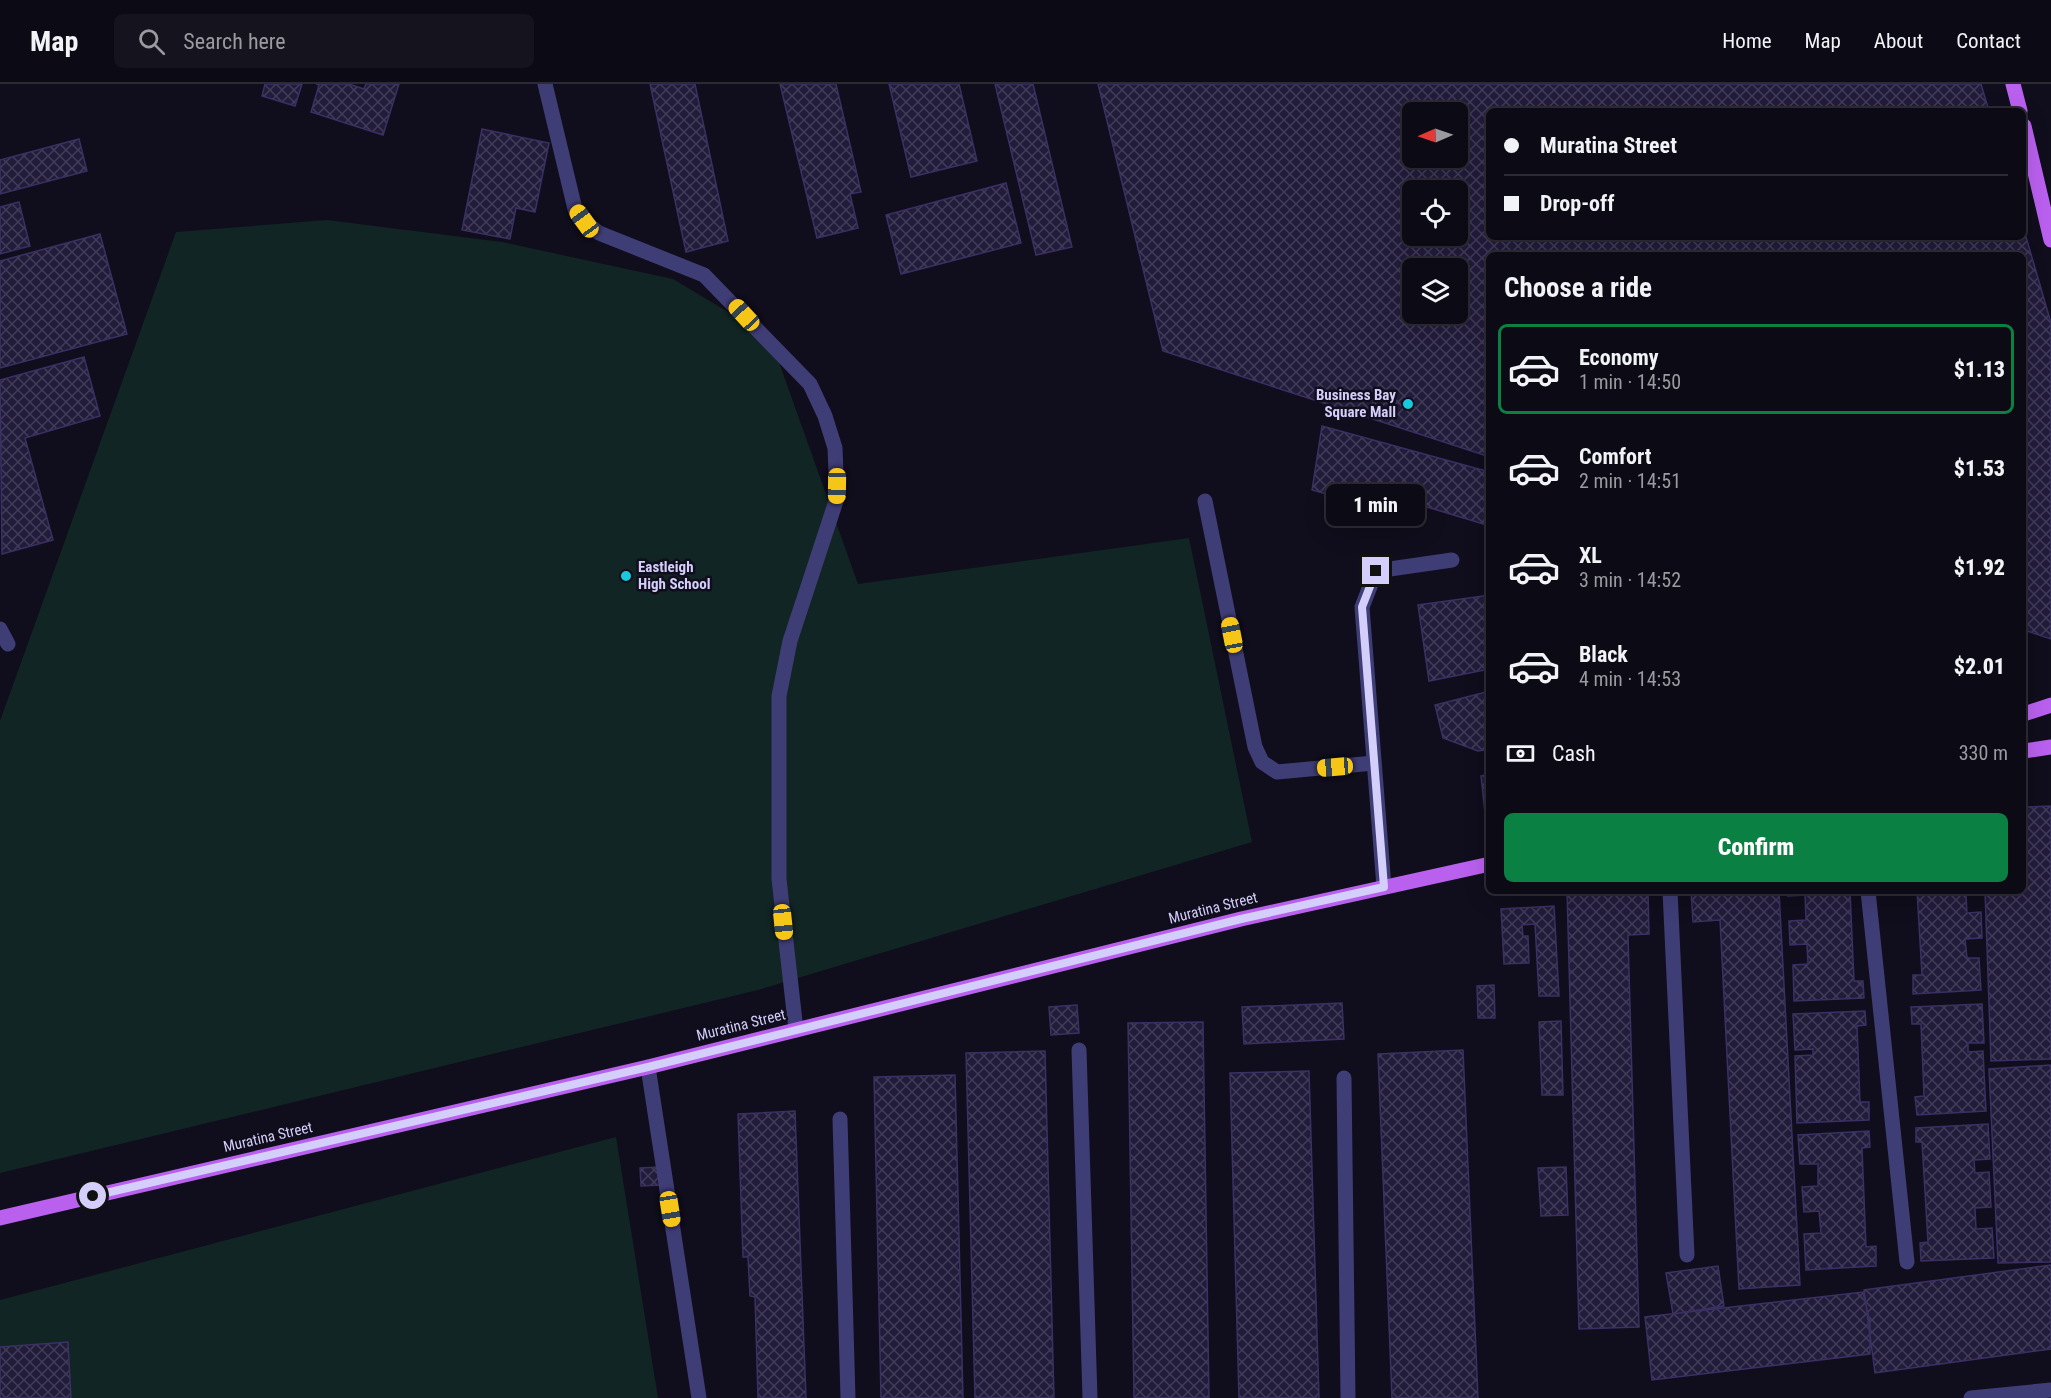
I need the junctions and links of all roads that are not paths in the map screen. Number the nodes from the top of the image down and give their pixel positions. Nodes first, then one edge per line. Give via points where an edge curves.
1 (545, 84) edge
2 (2013, 84) edge
3 (2019, 108) edge
4 (2026, 134) edge
5 (2051, 240) edge
6 (1205, 501) dead end
7 (1452, 560) dead end
8 (0, 629) edge
9 (8, 644) dead end
10 (2051, 705) edge
11 (2026, 713) edge
12 (2048, 749) edge
13 (2026, 751) edge
14 (1374, 763) junction
15 (1486, 865) edge
16 (1384, 887) junction
17 (1670, 894) edge
18 (1868, 894) edge
19 (796, 1030) junction
20 (1079, 1050) dead end
21 (648, 1067) junction
22 (1344, 1078) dead end
23 (840, 1119) dead end
24 (0, 1218) edge
25 (1687, 1255) dead end
26 (1907, 1262) dead end
27 (2051, 1390) edge
28 (699, 1398) edge
29 (848, 1398) edge
30 (1090, 1398) edge
31 (1348, 1398) edge
32 (1971, 1398) edge

1 - 19 street via 575,209 584,221 599,233 704,275 810,384 834,448 837,498 790,642 779,696 779,879
2 - 3 main road
4 - 5 main road
6 - 14 street via 1255,747 1262,762 1277,772
7 - 14 street via 1376,571 1362,607
8 - 9 street
10 - 11 main road
12 - 13 main road
14 - 16 street
15 - 16 main road, Muratina Street
16 - 19 main road, Muratina Street
17 - 25 street
18 - 26 street
19 - 21 main road, Muratina Street
20 - 30 street
21 - 24 main road, Muratina Street
21 - 28 street
22 - 31 street
23 - 29 street
27 - 32 street

